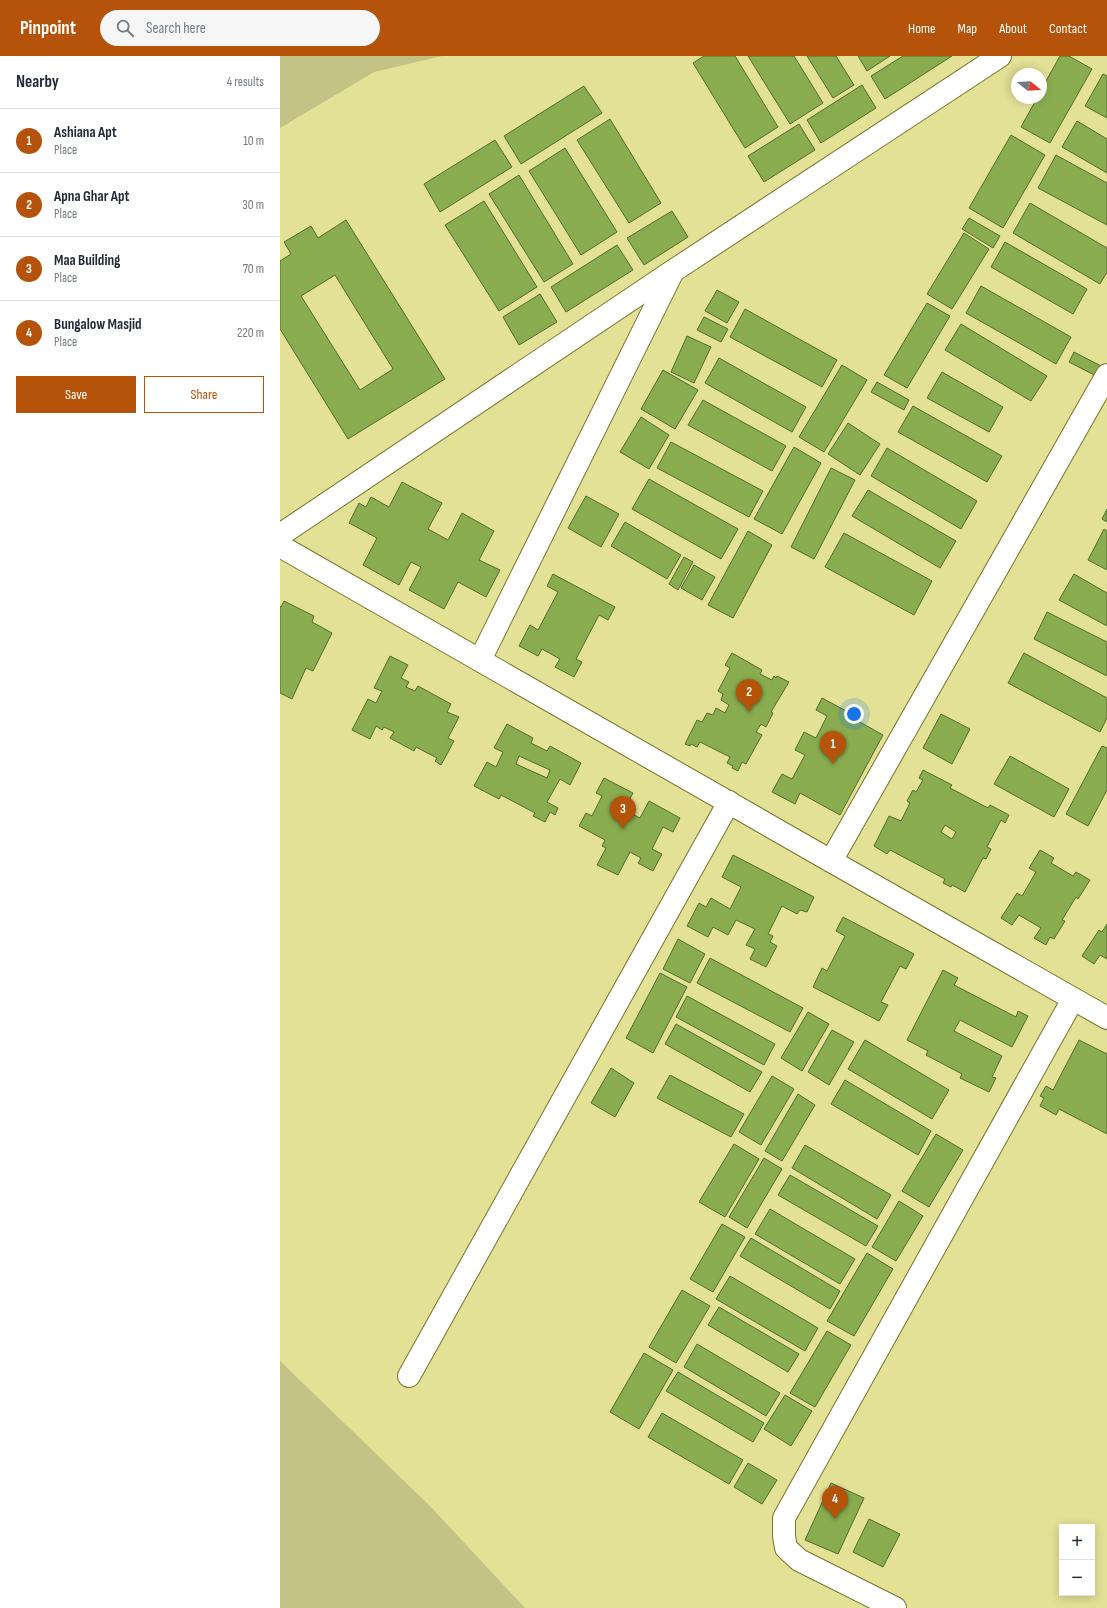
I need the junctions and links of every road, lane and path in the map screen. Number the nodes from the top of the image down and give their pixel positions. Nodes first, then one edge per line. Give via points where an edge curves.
1 (1000, 56) edge
2 (673, 271) junction
3 (1107, 375) edge
4 (280, 535) edge
5 (280, 546) edge
6 (480, 660) junction
7 (729, 802) junction
8 (831, 861) junction
9 (1073, 999) junction
10 (1107, 1018) edge
11 (409, 1376) dead end
12 (895, 1608) edge

1 - 2 street
2 - 4 street
2 - 6 street
3 - 8 street
5 - 6 street
6 - 7 street
7 - 8 street
7 - 11 street
8 - 9 street
9 - 10 street
9 - 12 street via 784,1518 786,1548 799,1560

